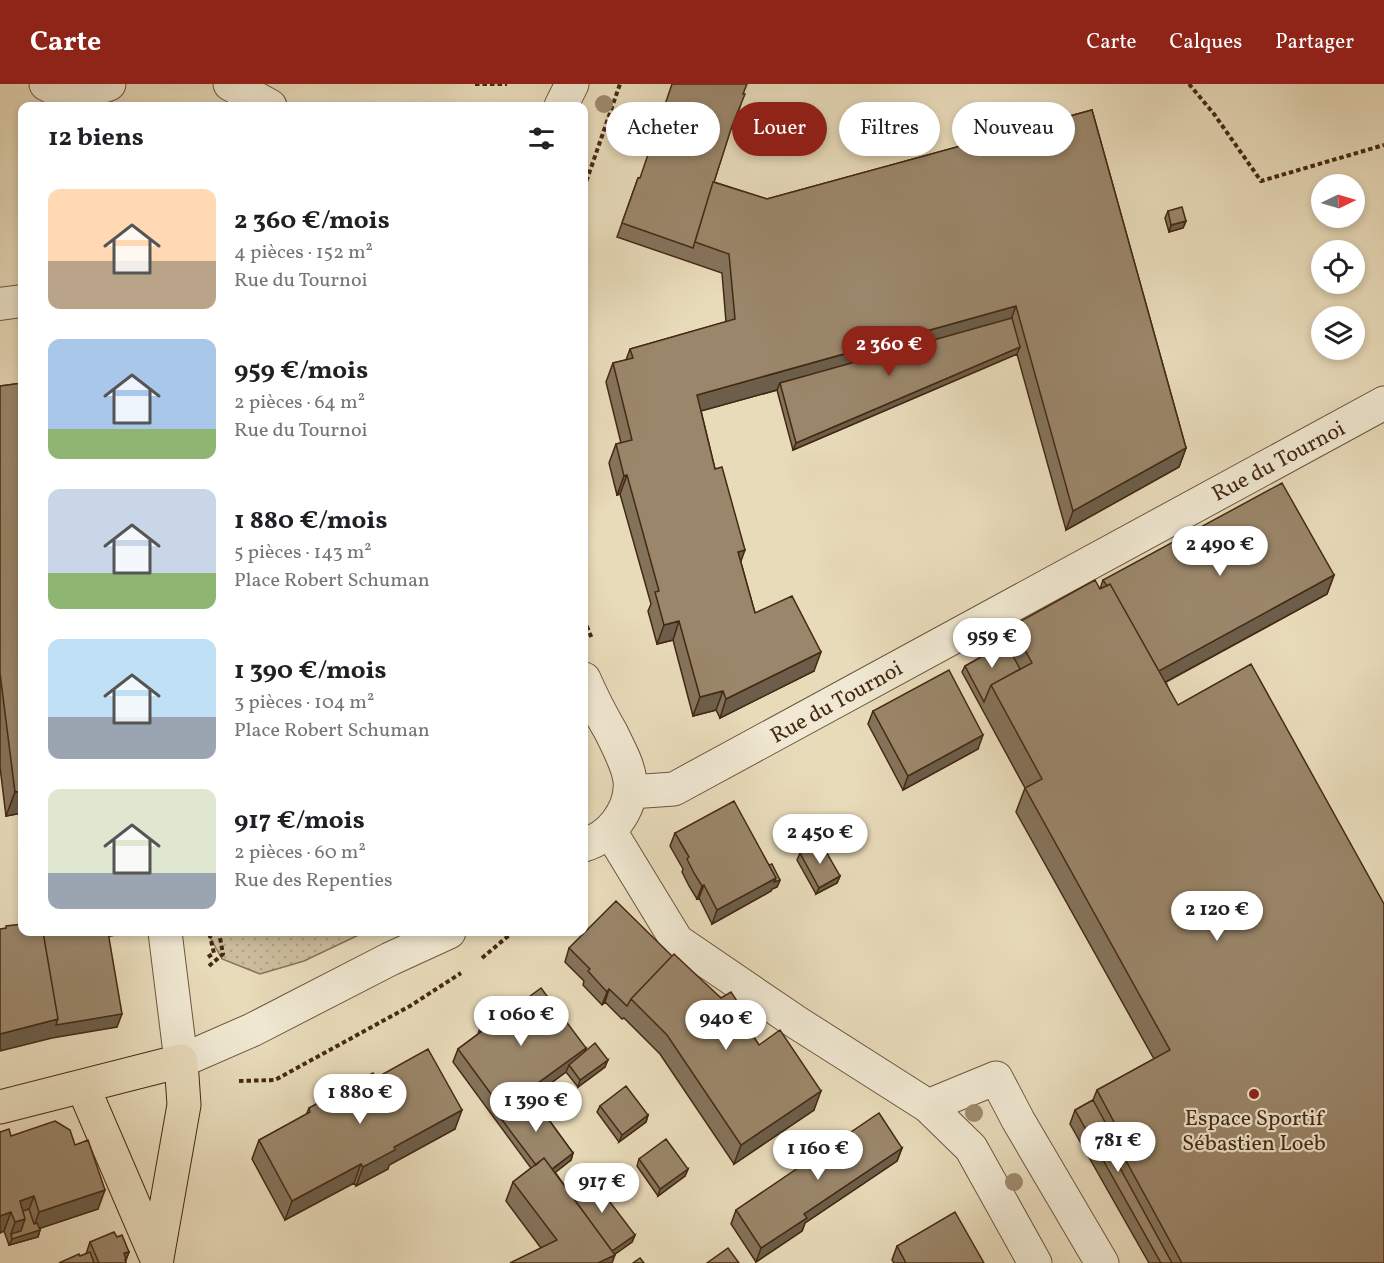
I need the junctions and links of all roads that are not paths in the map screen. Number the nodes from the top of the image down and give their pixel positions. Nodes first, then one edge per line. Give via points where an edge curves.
1 (109, 84) edge
2 (230, 84) edge
3 (574, 84) edge
4 (59, 93) edge
5 (97, 102) edge
6 (263, 102) edge
7 (563, 102) edge
8 (570, 102) edge
9 (18, 302) edge
10 (0, 304) edge
11 (1384, 403) edge
12 (588, 687) edge
13 (588, 722) edge
14 (614, 738) junction
15 (630, 792) junction
16 (597, 838) edge
17 (165, 936) edge
18 (420, 936) edge
19 (440, 936) edge
20 (390, 959) junction
21 (181, 1061) junction
22 (83, 1087) junction
23 (928, 1106) junction
24 (0, 1107) edge
25 (158, 1261) edge
26 (1035, 1263) edge
27 (1102, 1263) edge

1 - 4 street via 93,90
2 - 6 street
3 - 7 street
3 - 8 street
4 - 5 street
9 - 10 street
11 - 15 street, Rue du Tournoi via 674,789
12 - 14 street
13 - 14 street
14 - 15 street via 628,766
15 - 16 street via 623,814
16 - 23 street via 677,941
17 - 21 street
18 - 20 street
19 - 20 street
20 - 21 street via 252,1030
21 - 22 main road
21 - 25 main road via 184,1105
22 - 24 main road
22 - 25 main road
23 - 26 street via 971,1148
23 - 27 street via 996,1078

